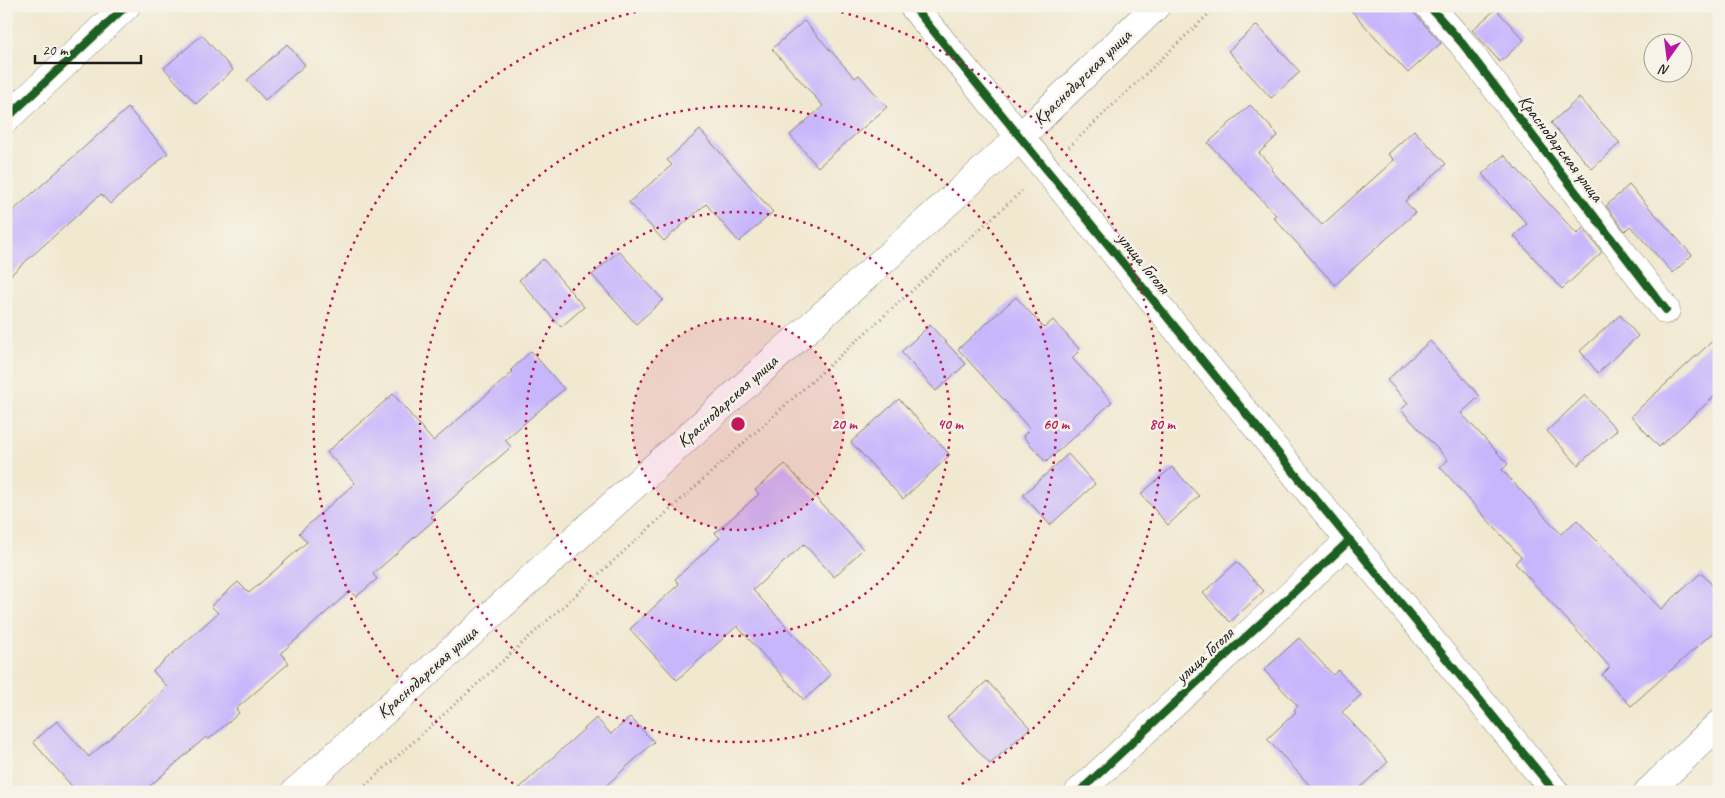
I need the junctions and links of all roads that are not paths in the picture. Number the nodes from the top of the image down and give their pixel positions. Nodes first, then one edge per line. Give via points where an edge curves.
1 (126, 6) edge
2 (913, 6) edge
3 (1156, 6) edge
4 (1429, 6) edge
5 (6, 119) edge
6 (1021, 136) junction
7 (1666, 310) dead end
8 (1350, 540) junction
9 (1719, 724) edge
10 (295, 792) edge
11 (1079, 792) edge
12 (1555, 792) edge
13 (1648, 792) edge

1 - 5 street
2 - 6 street, улица Гоголя
3 - 6 street, Краснодарская улица
4 - 7 street, Краснодарская улица via 1462,43
6 - 8 street, улица Гоголя
6 - 10 street, Краснодарская улица
8 - 11 street, улица Гоголя
8 - 12 street, улица Гоголя
9 - 13 street

